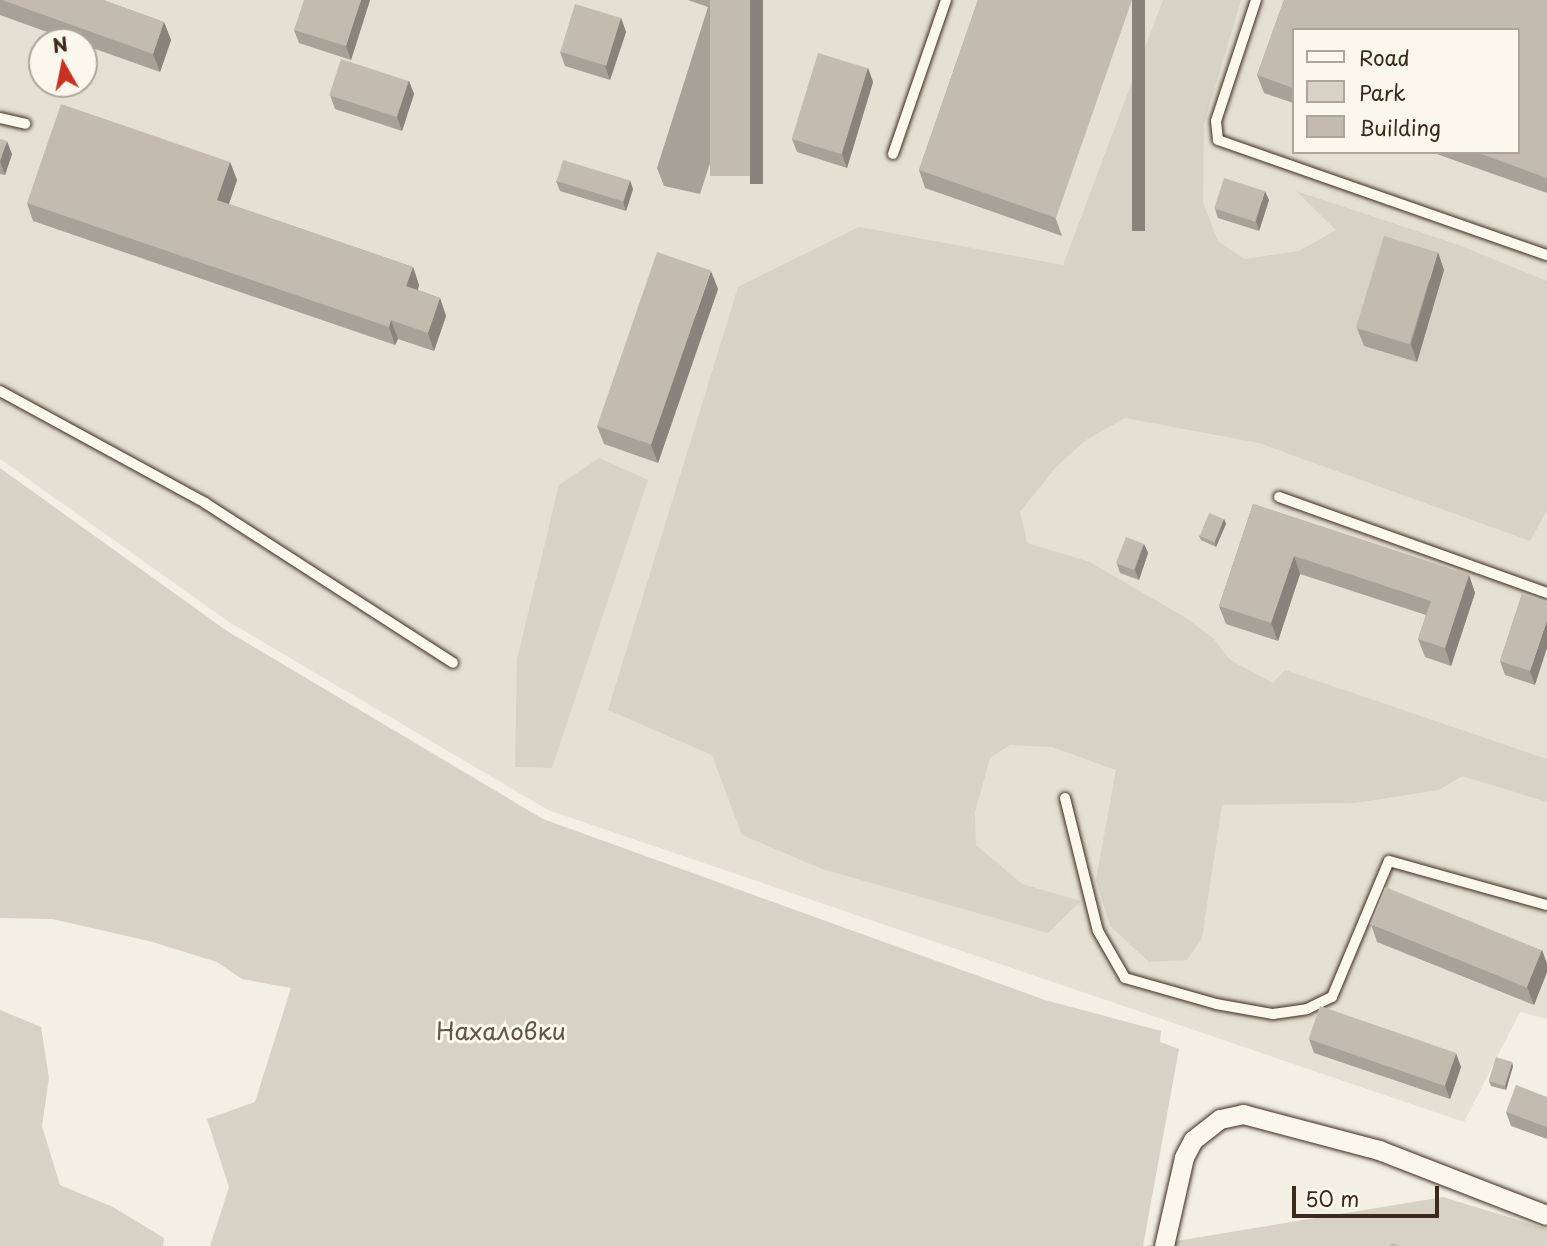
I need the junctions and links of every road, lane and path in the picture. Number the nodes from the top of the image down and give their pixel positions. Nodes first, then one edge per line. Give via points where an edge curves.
1 (946, 0) edge
2 (1256, 0) edge
3 (0, 118) edge
4 (24, 124) dead end
5 (892, 154) dead end
6 (1547, 255) edge
7 (0, 391) edge
8 (1279, 497) dead end
9 (1547, 593) edge
10 (453, 663) dead end
11 (1065, 798) dead end
12 (1547, 905) edge
13 (1547, 1215) edge
14 (1164, 1246) edge

1 - 5 lane
2 - 6 lane via 1216,121 1218,140
3 - 4 lane
7 - 10 lane via 205,503
8 - 9 lane
11 - 12 lane via 1098,931 1125,978 1216,1004 1273,1014 1307,1009 1332,997 1389,861
13 - 14 street via 1379,1150 1243,1114 1220,1119 1193,1140 1184,1157

